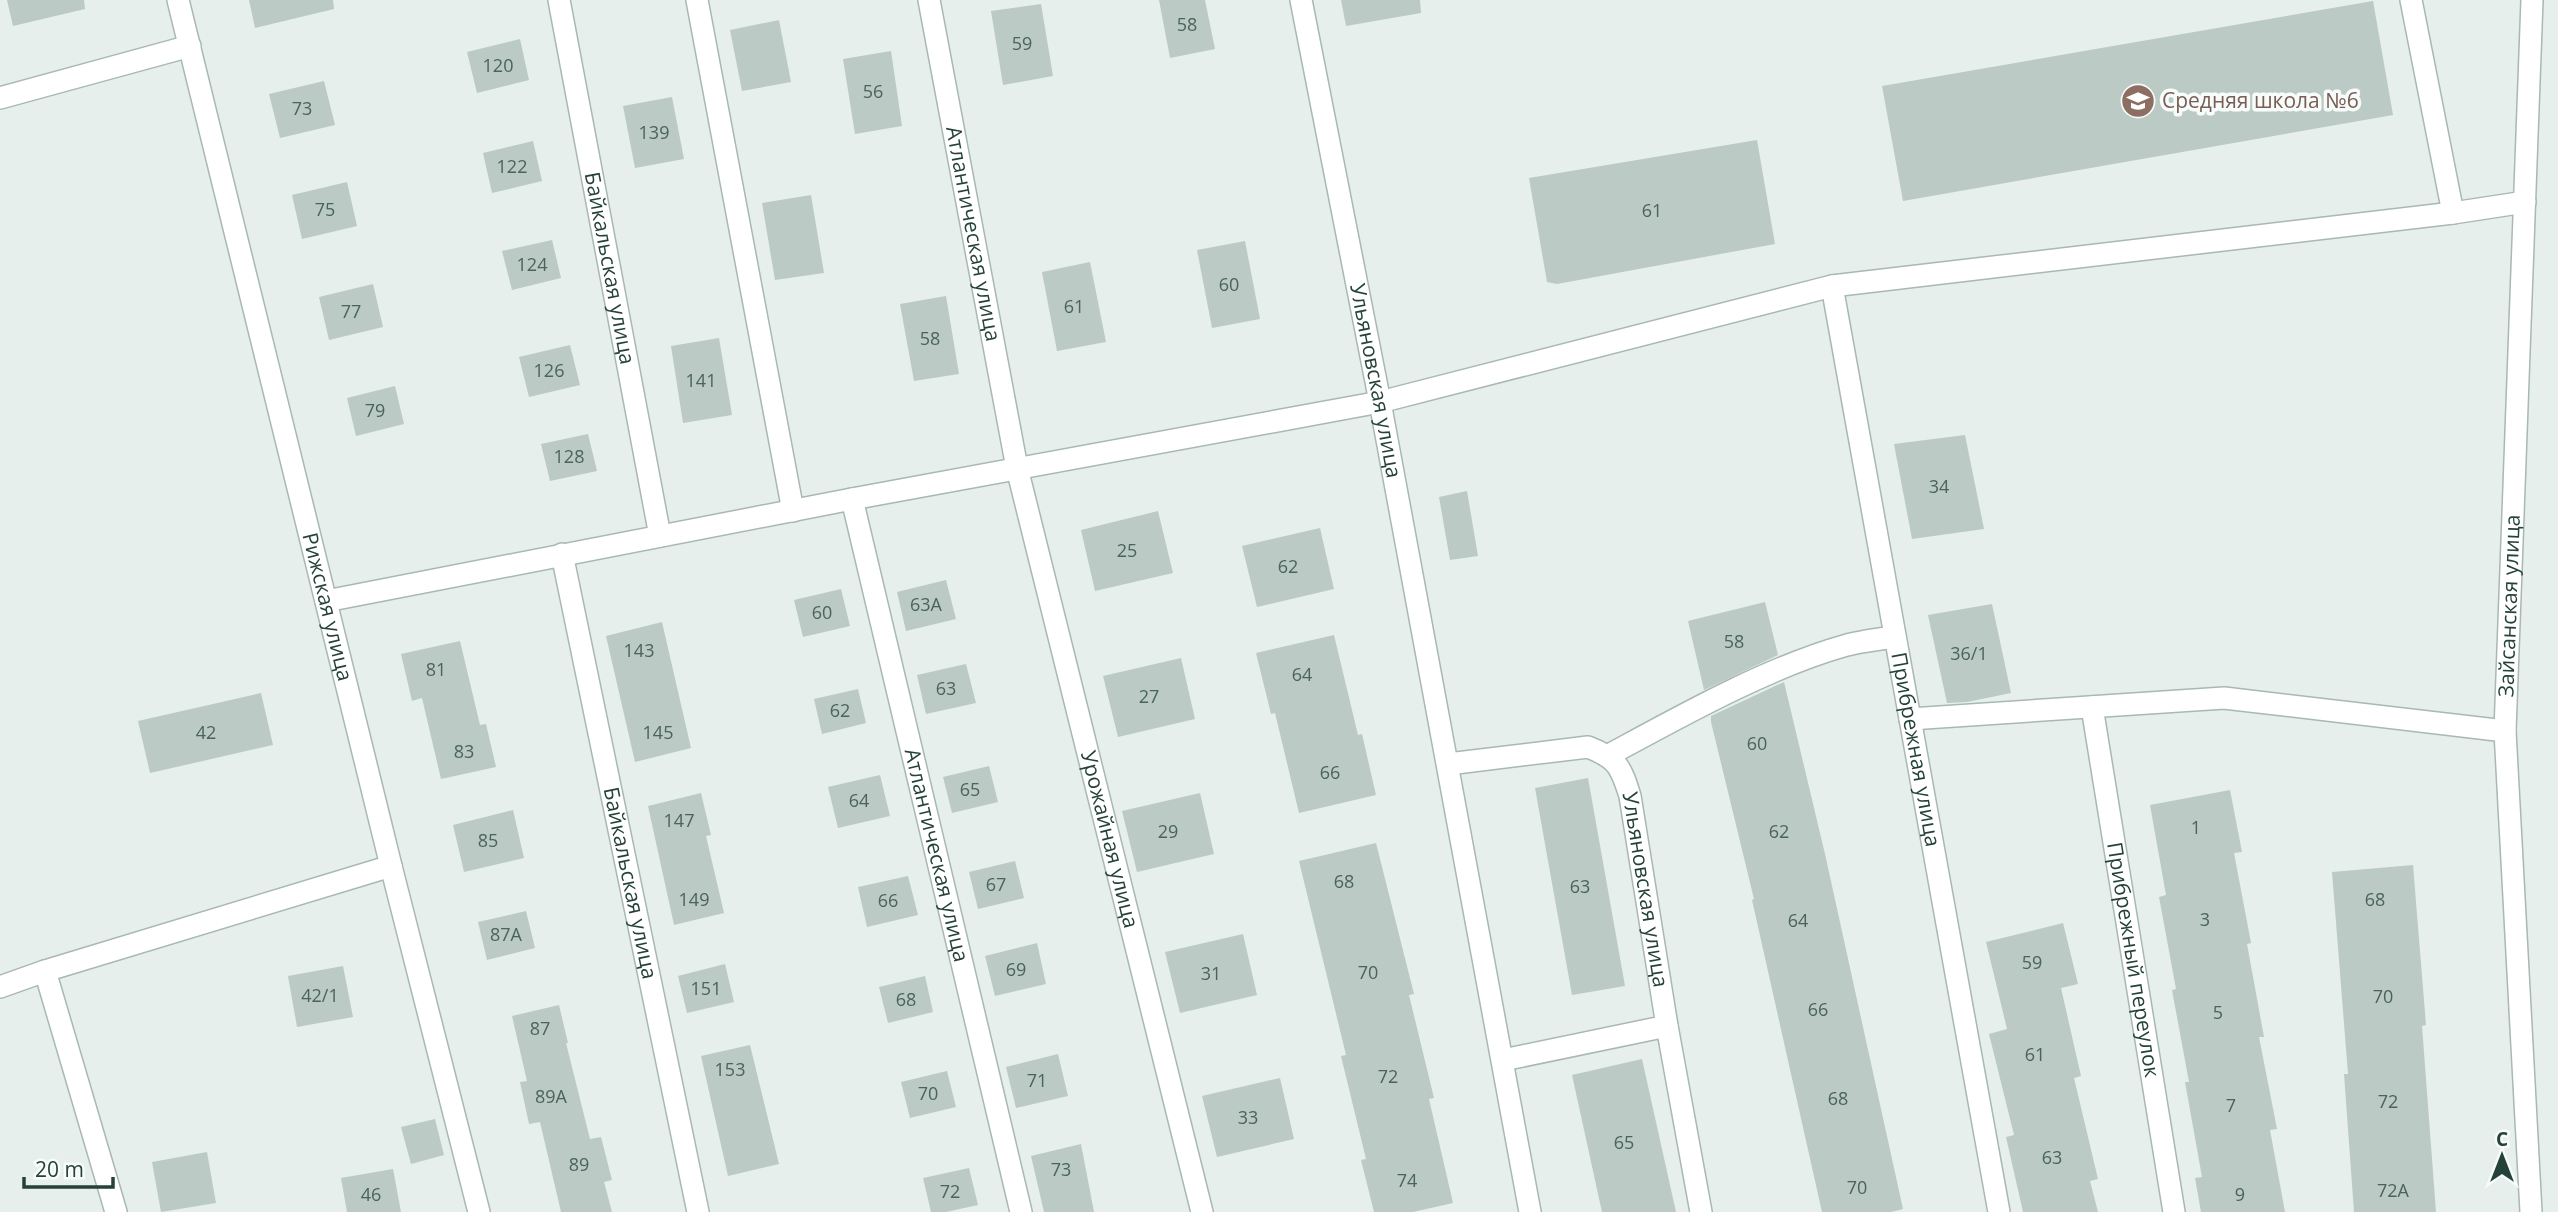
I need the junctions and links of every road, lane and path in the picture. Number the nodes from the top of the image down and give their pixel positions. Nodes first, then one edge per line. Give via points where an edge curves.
1 (178, 0) edge
2 (558, 0) edge
3 (697, 0) edge
4 (929, 0) edge
5 (1301, 0) edge
6 (2412, 0) edge
7 (2532, 0) edge
8 (190, 46) junction
9 (0, 98) edge
10 (2525, 202) junction
11 (2453, 213) junction
12 (1832, 286) junction
13 (1380, 402) junction
14 (1017, 468) junction
15 (852, 499) junction
16 (793, 511) junction
17 (660, 536) junction
18 (562, 554) junction
19 (326, 601) junction
20 (1895, 637) junction
21 (2092, 707) junction
22 (1909, 719) junction
23 (2505, 731) junction
24 (1609, 755) junction
25 (1448, 764) junction
26 (391, 866) junction
27 (45, 971) junction
28 (0, 987) edge
29 (1667, 1026) junction
30 (1503, 1060) junction
31 (116, 1212) edge
32 (479, 1212) edge
33 (698, 1212) edge
34 (1021, 1212) edge
35 (1202, 1212) edge
36 (1530, 1212) edge
37 (1701, 1212) edge
38 (1999, 1212) edge
39 (2174, 1212) edge
40 (2532, 1212) edge

1 - 8 street, Рижская улица
2 - 17 street, Байкальская улица
3 - 16 street
4 - 14 street, Атлантическая улица
5 - 13 street, Ульяновская улица
6 - 11 street
7 - 10 street, Зайсанская улица
8 - 9 street
8 - 19 street, Рижская улица
10 - 11 street
10 - 23 street, Зайсанская улица
11 - 12 street
12 - 13 street
12 - 20 street, Прибрежная улица
13 - 14 street
13 - 25 street, Ульяновская улица
14 - 15 street
14 - 35 street, Урожайная улица
15 - 16 street
15 - 34 street, Атлантическая улица
16 - 17 street
17 - 18 street
18 - 19 street
18 - 33 street, Байкальская улица
19 - 26 street, Рижская улица
20 - 22 street, Прибрежная улица
20 - 24 street via 1849,645 1797,662
21 - 22 street
21 - 23 street via 2224,698
21 - 39 street, Прибрежный переулок
22 - 38 street, Прибрежная улица
23 - 40 street, Зайсанская улица
24 - 25 street via 1588,747
24 - 29 street, Ульяновская улица via 1624,776 1630,796
25 - 30 street, Ульяновская улица
26 - 27 street
26 - 32 street, Рижская улица
27 - 28 street
27 - 31 street
29 - 30 street
29 - 37 street, Ульяновская улица
30 - 36 street, Ульяновская улица

